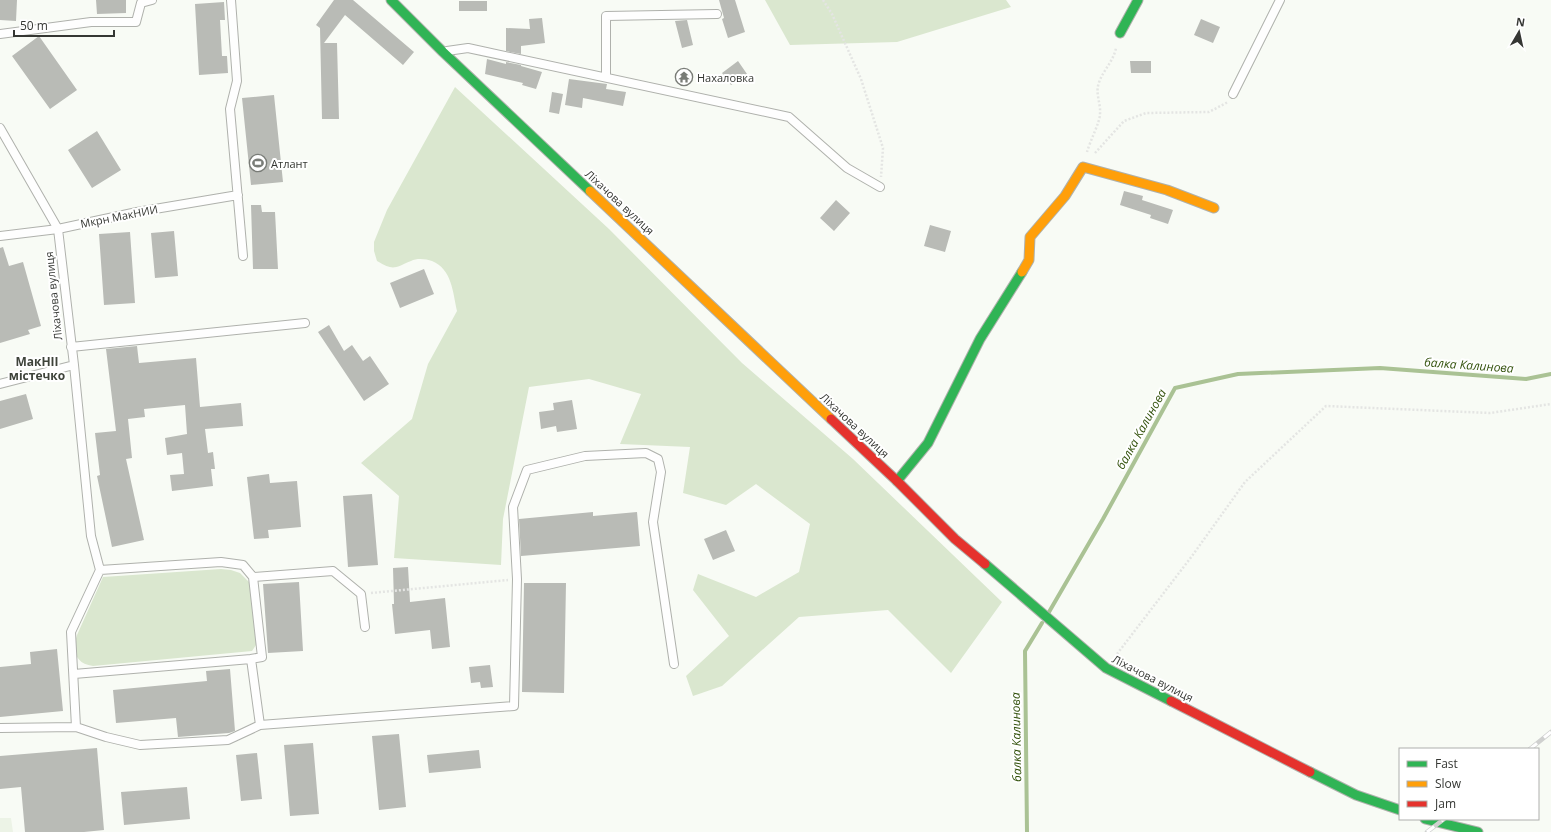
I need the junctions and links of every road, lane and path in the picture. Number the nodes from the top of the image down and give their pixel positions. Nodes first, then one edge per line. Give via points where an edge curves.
1 (152, 0) edge
2 (231, 0) edge
3 (390, 0) edge
4 (823, 0) edge
5 (1138, 0) edge
6 (1280, 0) edge
7 (717, 14) dead end
8 (1120, 33) joint
9 (0, 34) edge
10 (443, 52) junction
11 (606, 77) junction
12 (1233, 94) joint
13 (0, 128) edge
14 (1083, 168) junction
15 (880, 186) joint
16 (238, 195) junction
17 (1214, 208) dead end
18 (58, 229) junction
19 (0, 236) edge
20 (243, 256) dead end
21 (305, 323) dead end
22 (71, 347) junction
23 (74, 365) junction
24 (0, 384) edge
25 (1551, 404) edge
26 (897, 481) junction
27 (100, 570) junction
28 (254, 577) junction
29 (517, 579) junction
30 (361, 594) junction
31 (365, 627) dead end
32 (251, 659) junction
33 (674, 664) dead end
34 (1106, 668) junction
35 (74, 674) junction
36 (260, 725) junction
37 (76, 727) junction
38 (0, 728) edge
39 (1399, 810) edge
40 (1428, 820) edge
41 (1478, 832) edge

1 - 9 lane via 141,3 136,22 91,22
2 - 16 lane via 237,82 230,109
3 - 10 street, Ліхачова вулиця
4 - 15 path via 832,14 861,80 883,148
5 - 8 street
6 - 12 lane
7 - 11 lane via 606,16
8 - 14 path via 1114,59 1097,88 1100,115
10 - 11 lane via 468,48
10 - 26 street, Ліхачова вулиця
11 - 15 lane via 788,117 847,168
12 - 14 path via 1227,103 1209,112 1146,113 1124,121
13 - 18 lane, Ліхачова вулиця
14 - 17 street via 1167,190
14 - 26 street via 1030,237 1029,260 980,339 928,443
16 - 18 lane, Мкрн МакНИИ via 137,212
16 - 20 lane
18 - 19 lane, Мкрн МакНИИ
18 - 22 lane, Ліхачова вулиця
21 - 22 lane
22 - 23 lane, Ліхачова вулиця
23 - 24 lane
23 - 27 lane, Ліхачова вулиця via 91,536
25 - 34 path via 1490,413 1326,406 1245,482
26 - 34 street, Ліхачова вулиця via 955,539
27 - 28 lane via 221,562 243,565
27 - 35 lane via 71,632
28 - 30 lane via 333,570
28 - 32 lane via 262,657
29 - 30 path
29 - 33 lane via 513,507 527,470 585,456 646,453 658,459 661,472 652,522
29 - 36 lane via 514,706
30 - 31 lane
32 - 35 lane
32 - 36 lane
34 - 39 street, Ліхачова вулиця via 1356,795
35 - 37 lane
36 - 37 lane via 228,740 140,745
37 - 38 lane
40 - 41 street

